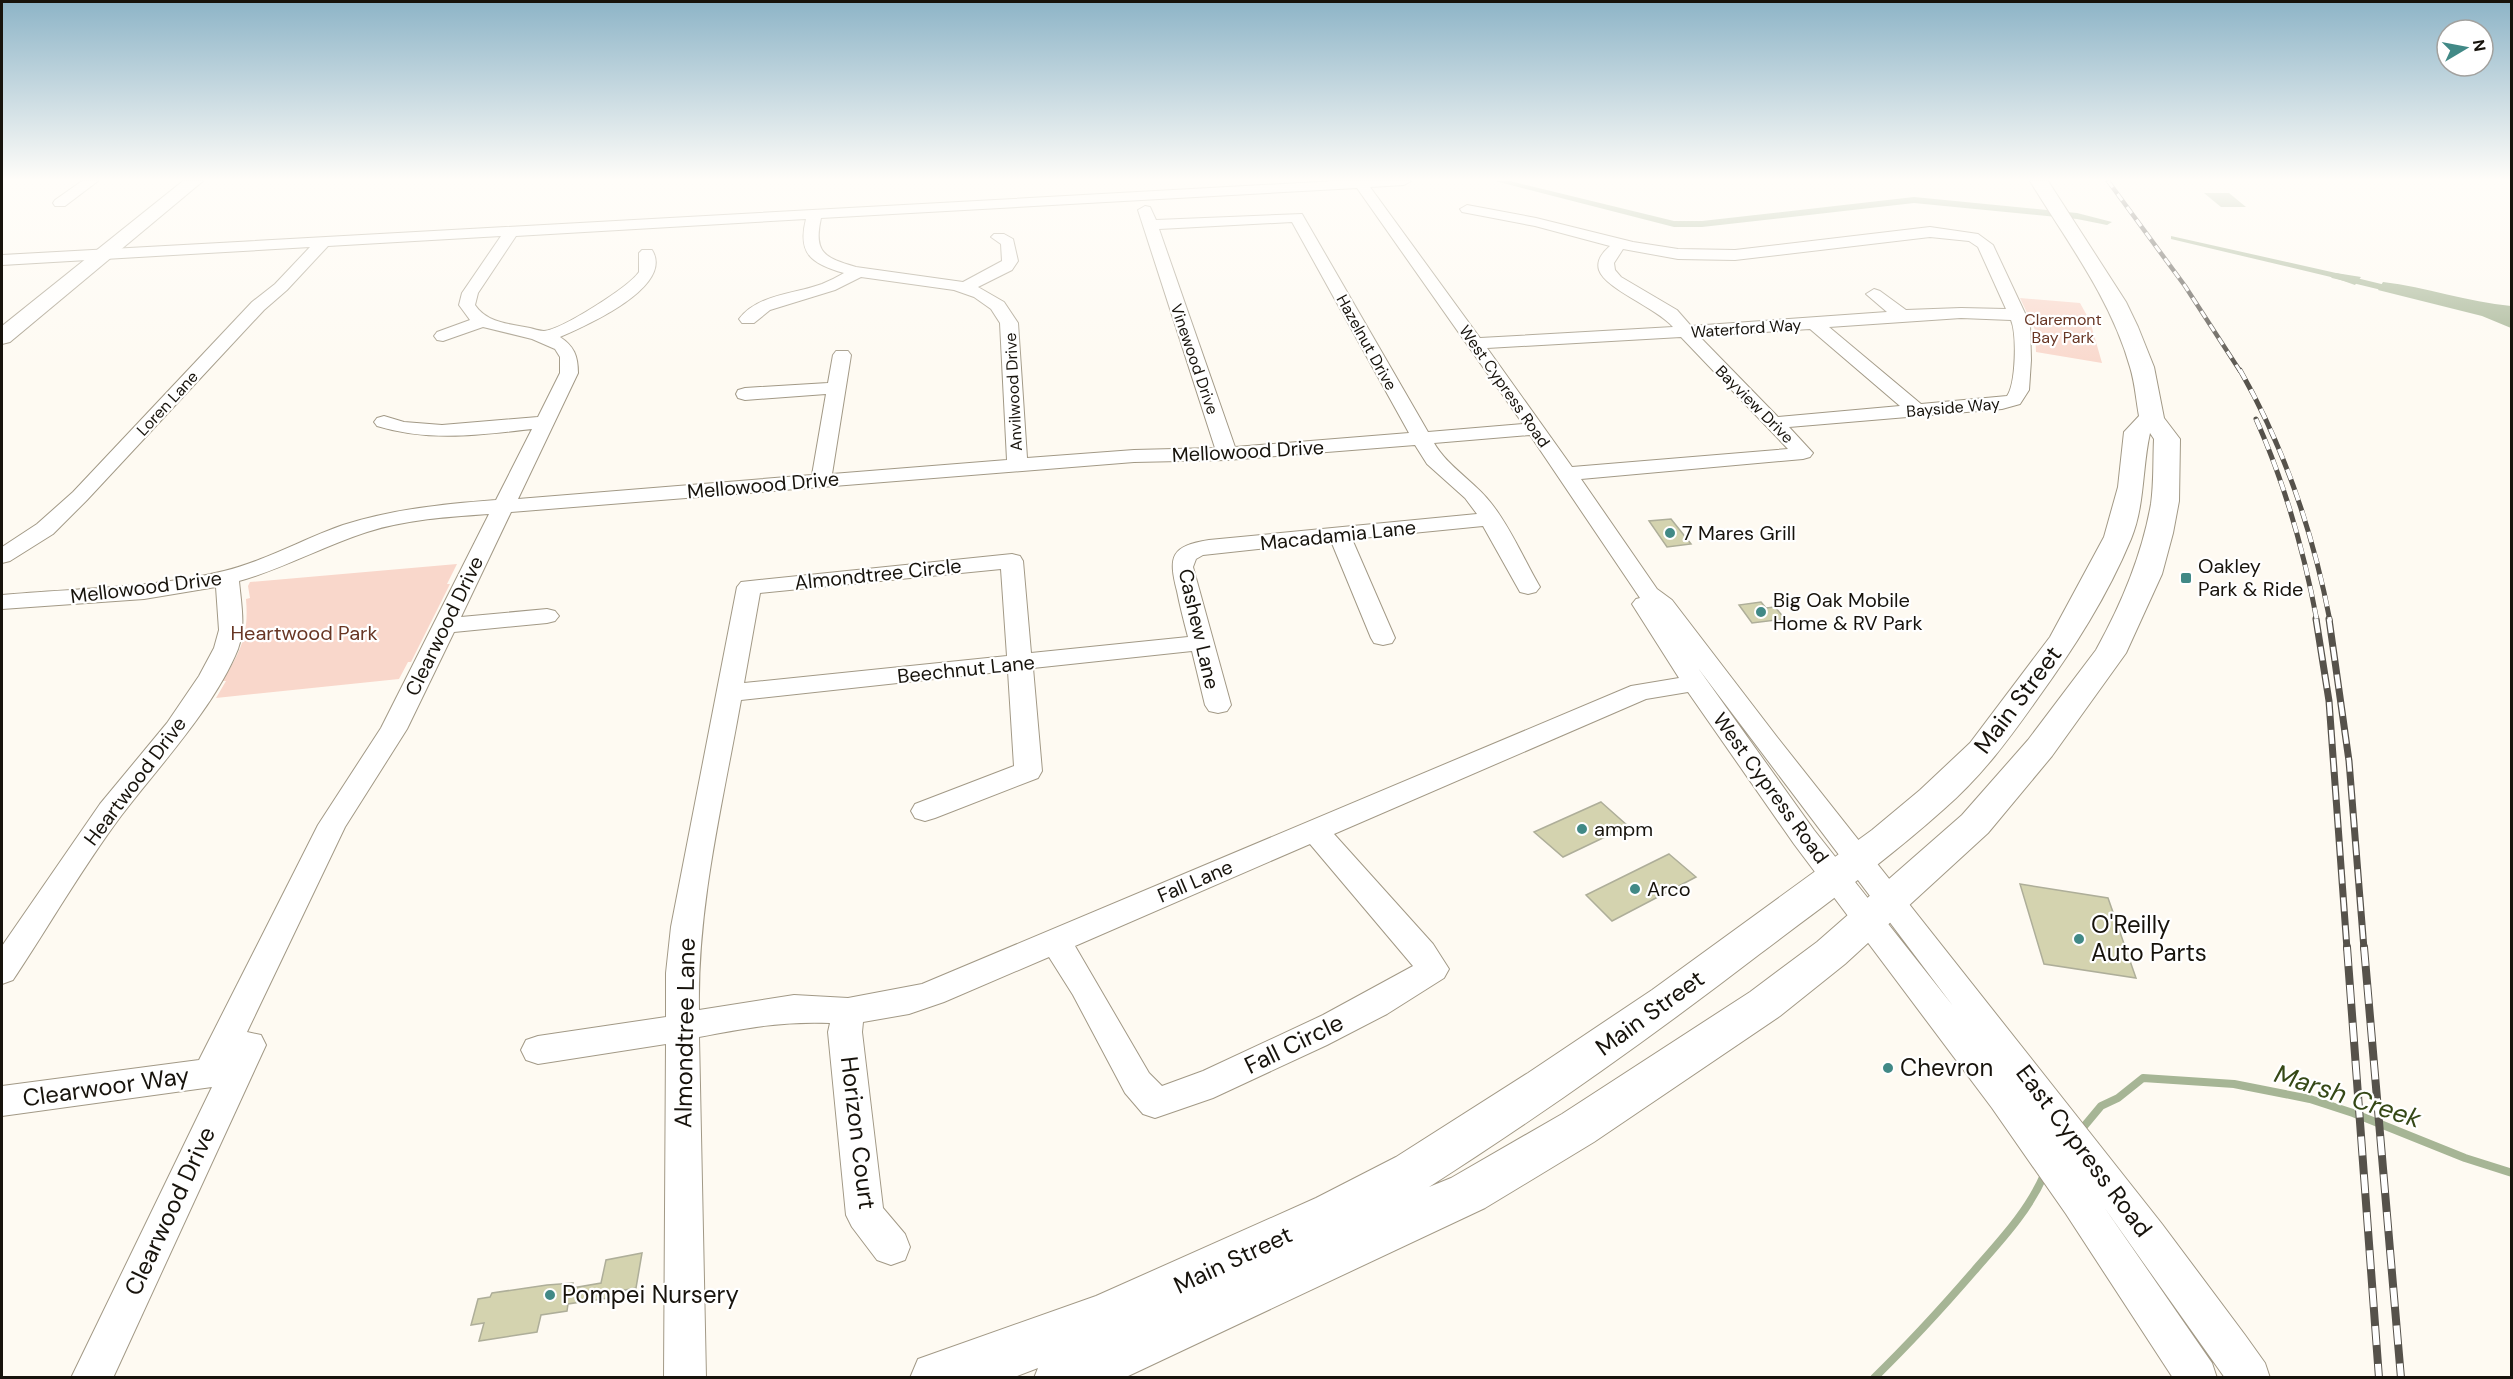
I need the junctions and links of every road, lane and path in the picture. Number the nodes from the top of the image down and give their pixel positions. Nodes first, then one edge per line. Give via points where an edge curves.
1 (94, 245) edge
2 (114, 245) edge
3 (244, 245) edge
4 (320, 245) edge
5 (502, 245) edge
6 (811, 245) edge
7 (1008, 245) edge
8 (1157, 245) edge
9 (1313, 245) edge
10 (1405, 245) edge
11 (1619, 245) edge
12 (1627, 245) edge
13 (1813, 245) edge
14 (1985, 245) edge
15 (2081, 245) edge
16 (104, 253) junction
17 (647, 253) dead end
18 (82, 255) junction
19 (1720, 256) junction
20 (2, 260) edge
21 (1735, 270) dead end
22 (857, 273) junction
23 (964, 288) junction
24 (1874, 294) dead end
25 (2016, 315) junction
26 (1903, 316) junction
27 (2, 318) edge
28 (748, 319) dead end
29 (484, 321) junction
30 (1813, 323) junction
31 (1687, 332) junction
32 (443, 336) dead end
33 (547, 336) junction
34 (2, 337) edge
35 (1476, 344) junction
36 (842, 356) dead end
37 (836, 388) junction
38 (746, 394) dead end
39 (1916, 410) junction
40 (2152, 418) junction
41 (384, 422) dead end
42 (544, 422) junction
43 (1774, 423) junction
44 (1536, 429) junction
45 (1422, 439) junction
46 (1227, 454) junction
47 (1017, 466) junction
48 (1566, 474) junction
49 (821, 481) junction
50 (503, 506) junction
51 (1490, 519) junction
52 (1339, 535) junction
53 (1187, 554) joint
54 (2, 556) edge
55 (227, 578) junction
56 (1528, 587) dead end
57 (1649, 594) junction
58 (2, 602) edge
59 (547, 616) dead end
60 (444, 626) junction
61 (1383, 638) dead end
62 (1201, 643) junction
63 (1020, 663) junction
64 (1695, 683) junction
65 (730, 693) junction
66 (1218, 705) dead end
67 (925, 811) dead end
68 (1314, 830) junction
69 (1846, 868) junction
70 (1879, 910) junction
71 (1056, 941) junction
72 (2, 971) edge
73 (848, 1011) junction
74 (683, 1028) junction
75 (249, 1045) dead end
76 (538, 1050) dead end
77 (210, 1073) joint
78 (2, 1101) edge
79 (2094, 1193) junction
80 (891, 1247) dead end
81 (91, 1377) edge
82 (685, 1377) edge
83 (937, 1377) edge
84 (1061, 1377) edge
85 (2197, 1377) edge
86 (2250, 1377) edge

1 - 18 main road
2 - 16 main road
3 - 16 street
4 - 54 street, Loren Lane via 80,496 45,529
5 - 29 street via 470,293 467,305
6 - 22 street, Anvilwood Drive via 824,261
7 - 23 street via 1010,261 1006,267
8 - 46 street, Vinewood Drive
9 - 45 street, Hazelnut Drive
10 - 35 street, West Cypress Road
11 - 31 street, Bayview Drive via 1609,255 1607,271 1624,288 1671,314
12 - 19 street, Bayside Way
13 - 19 street, Bayside Way
14 - 25 street, Bayside Way
15 - 40 main road, Main Street via 2127,327 2142,367
16 - 18 street
16 - 34 main road
17 - 33 street via 648,271 630,291 585,319
18 - 20 street
18 - 27 main road
19 - 21 street
22 - 23 street, Anvilwood Drive
22 - 28 street via 829,287 764,306
23 - 47 street, Anvilwood Drive via 999,305 1009,323
24 - 26 street
25 - 26 street, Waterford Way
25 - 39 street, Bayside Way via 2024,337 2020,393 2014,400
26 - 30 street, Waterford Way
29 - 32 street
29 - 33 street
30 - 31 street, Waterford Way
30 - 39 street
31 - 35 street, Waterford Way
31 - 43 street, Bayview Drive
33 - 42 street, Clearwood Drive via 566,350 571,362
35 - 44 street, West Cypress Road
36 - 37 street
37 - 38 street
37 - 49 street
39 - 43 street, Bayside Way
40 - 69 main road, Main Street via 2137,432 2131,487 2118,537 2064,640 1982,751 1933,799
40 - 70 main road, Main Street via 2167,439 2165,501 2147,574 2120,635 2040,748 1975,824
41 - 42 street via 404,430 435,430
42 - 50 street, Clearwood Drive
43 - 48 street, Bayview Drive via 1802,453
44 - 45 street, Mellowood Drive
44 - 48 street, West Cypress Road
45 - 46 street, Mellowood Drive
45 - 51 street via 1434,460 1472,494
46 - 47 street, Mellowood Drive via 1134,456
47 - 49 street, Mellowood Drive
48 - 57 street, West Cypress Road
49 - 50 street, Mellowood Drive
50 - 55 street, Mellowood Drive via 408,515 375,523
50 - 60 street, Clearwood Drive
51 - 52 street, Macadamia Lane
51 - 56 street
52 - 53 street, Macadamia Lane via 1209,547
52 - 61 street
53 - 62 street, Cashew Lane via 1182,567
55 - 58 street, Mellowood Drive via 168,588
55 - 72 street, Heartwood Drive via 231,630 211,677 176,729 110,811
57 - 64 street, West Cypress Road via 1644,603
57 - 69 street, West Cypress Road via 1664,605
59 - 60 street
60 - 77 street, Clearwood Drive via 394,729 332,825
62 - 63 street, Beechnut Lane
62 - 66 street, Cashew Lane
63 - 65 street, Beechnut Lane
63 - 65 street, Almondtree Circle via 1012,561 749,587
63 - 67 street via 1028,771
64 - 68 street, Fall Lane via 1640,692
64 - 69 street, West Cypress Road via 1804,837
65 - 74 street, Almondtree Lane via 686,927
68 - 71 street, Fall Lane
68 - 71 street, Fall Circle via 1433,969 1315,1035 1188,1095 1155,1103 1137,1083
69 - 70 street, West Cypress Road
69 - 83 main road, Main Street via 1667,1002 1413,1172 1323,1219 1113,1315
70 - 79 street, East Cypress Road via 2023,1124
70 - 79 street, East Cypress Road via 2034,1086
70 - 84 main road, Main Street via 1766,1004 1575,1129 1468,1193 1166,1333
71 - 73 street, Fall Lane via 933,993
73 - 74 street, Fall Lane via 794,1008
73 - 80 street, Horizon Court via 845,1032 865,1215
74 - 76 street, Fall Lane
74 - 82 street, Almondtree Lane
75 - 81 street, Clearwood Drive
77 - 78 street, Clearwoor Way
79 - 85 street, East Cypress Road
79 - 86 street, East Cypress Road via 2199,1303

